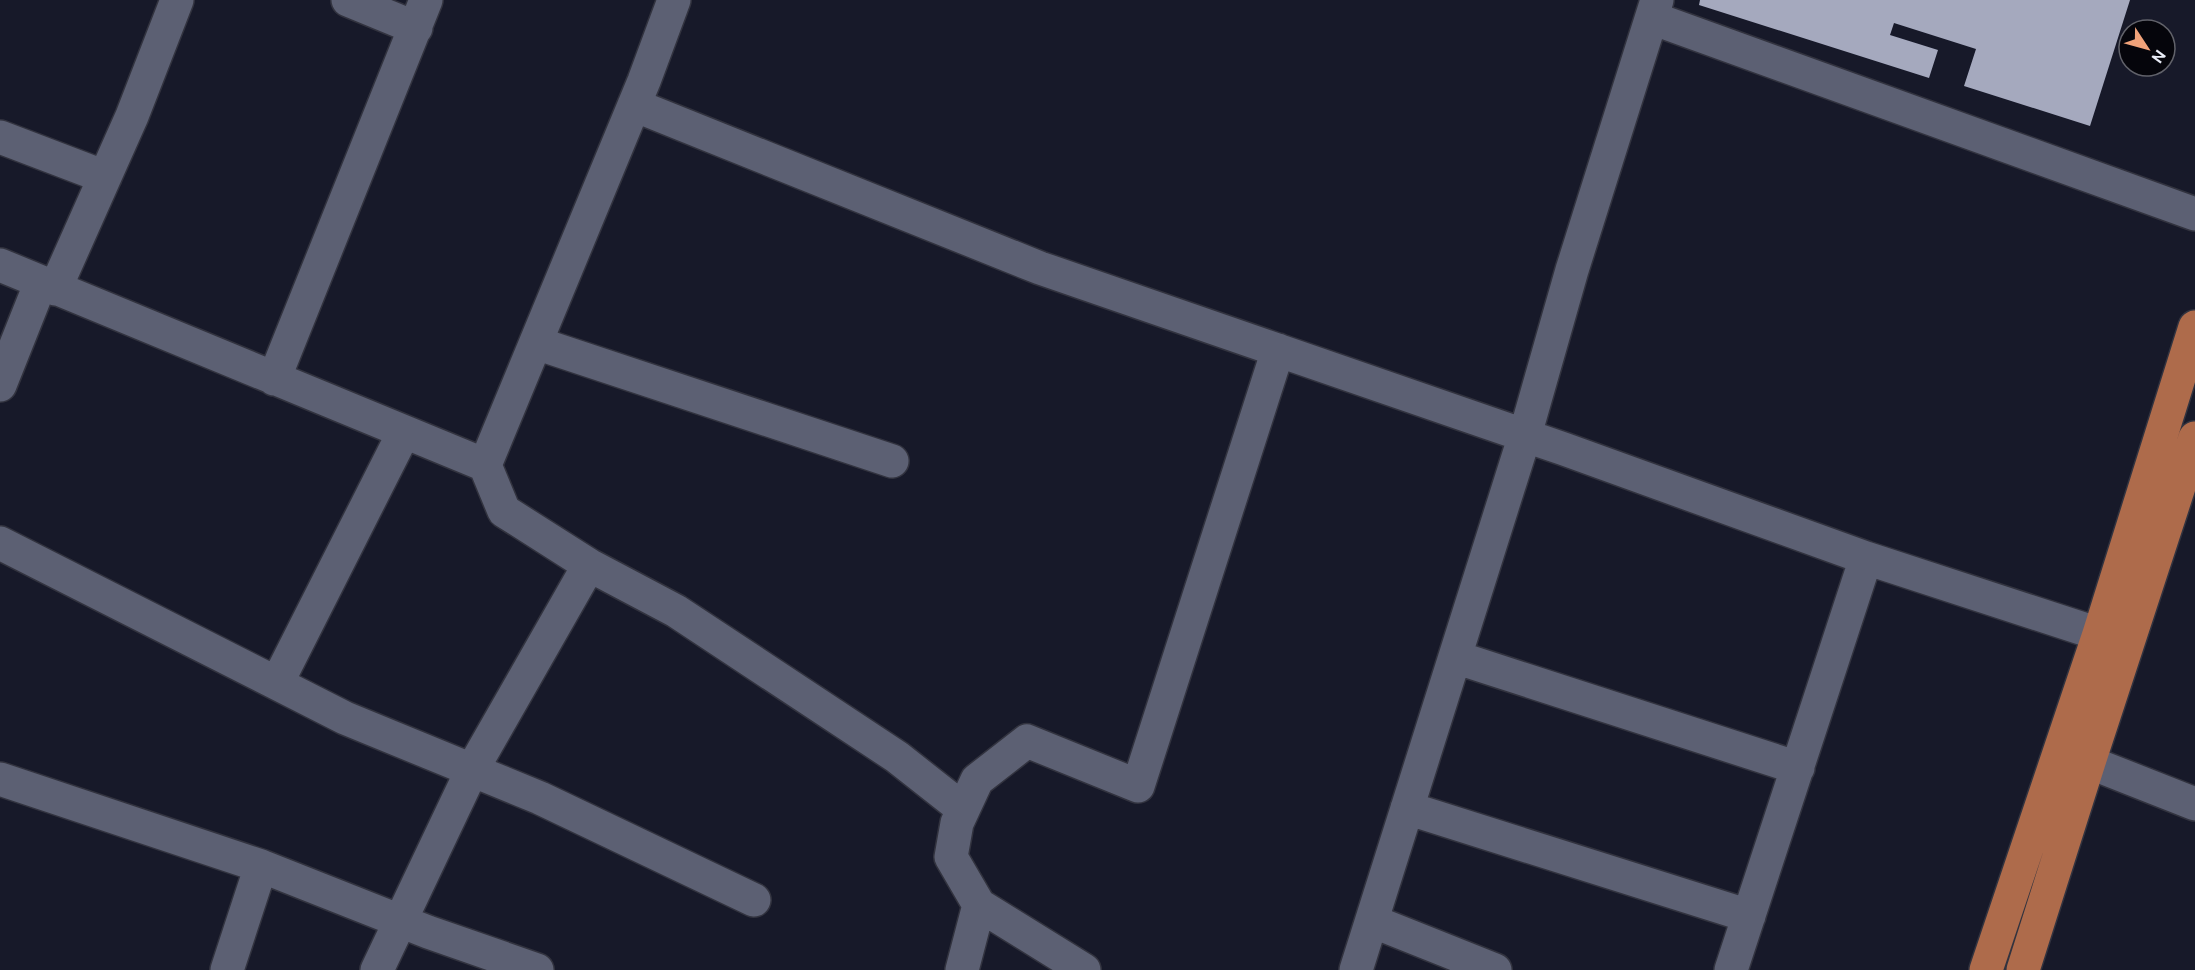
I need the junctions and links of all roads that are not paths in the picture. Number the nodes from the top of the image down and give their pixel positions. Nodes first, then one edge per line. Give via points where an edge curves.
1 (177, 0) edge
2 (348, 0) edge
3 (674, 0) edge
4 (1654, 9) edge
5 (421, 14) edge
6 (634, 105) junction
7 (0, 136) edge
8 (105, 177) junction
9 (2195, 214) edge
10 (0, 265) edge
11 (48, 286) junction
12 (2195, 327) edge
13 (536, 343) junction
14 (1278, 350) junction
15 (274, 379) junction
16 (0, 385) edge
17 (404, 432) junction
18 (1525, 435) junction
19 (2195, 438) edge
20 (892, 461) dead end
21 (485, 465) junction
22 (0, 543) edge
23 (1866, 558) junction
24 (589, 566) junction
25 (2099, 634) junction
26 (1455, 657) junction
27 (277, 683) junction
28 (2074, 756) junction
29 (1798, 768) junction
30 (472, 770) junction
31 (0, 779) edge
32 (2195, 804) edge
33 (1407, 808) junction
34 (963, 809) junction
35 (261, 866) junction
36 (754, 900) dead end
37 (979, 905) junction
38 (1749, 916) junction
39 (400, 921) junction
40 (1372, 921) junction
41 (2031, 967) edge
42 (227, 970) edge
43 (377, 970) edge
44 (537, 970) edge
45 (962, 970) edge
46 (1084, 970) edge
47 (1356, 970) edge
48 (1495, 970) edge
49 (1731, 970) edge
50 (1986, 970) edge

1 - 8 street
2 - 5 street
3 - 6 street
4 - 9 street
4 - 18 street
5 - 15 street
6 - 13 street
6 - 14 street via 1040,268
7 - 8 street
8 - 11 street
10 - 11 street
11 - 15 street
11 - 16 street
12 - 25 main road
13 - 20 street
13 - 21 street
14 - 18 street
14 - 34 street via 1138,786 1027,741 977,780
15 - 17 street
17 - 21 street
17 - 27 street
18 - 23 street
18 - 26 street
19 - 28 main road
21 - 24 street via 504,511
22 - 27 street
23 - 25 street
23 - 29 street
24 - 30 street
24 - 34 street via 676,611 897,757
25 - 28 main road
26 - 29 street
26 - 33 street
27 - 30 street via 345,718
28 - 32 street
28 - 41 main road
28 - 50 main road
29 - 38 street
30 - 36 street via 540,798
30 - 39 street
31 - 35 street
33 - 38 street
33 - 40 street
34 - 37 street via 951,857
35 - 39 street
35 - 42 street
37 - 45 street
37 - 46 street
38 - 49 street
39 - 43 street
39 - 44 street
40 - 47 street
40 - 48 street

